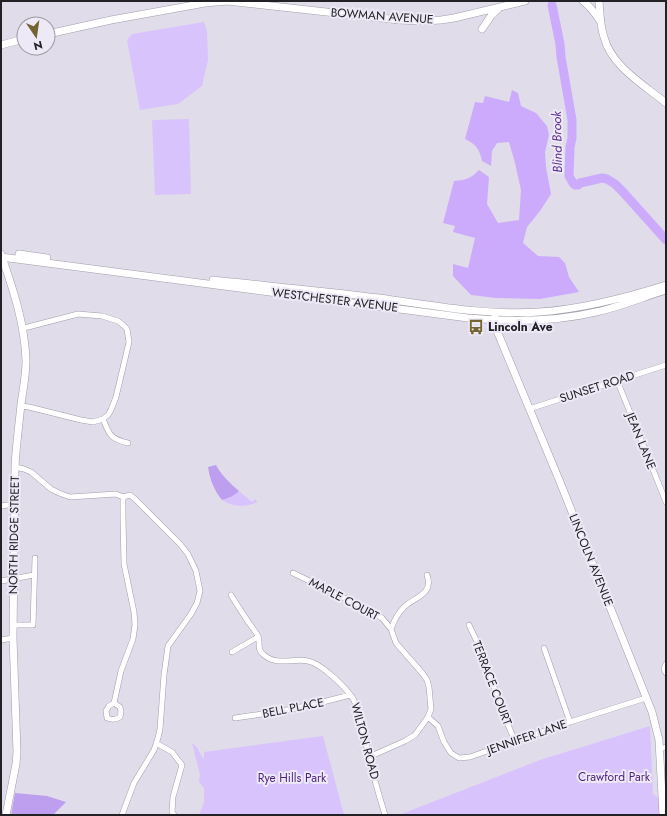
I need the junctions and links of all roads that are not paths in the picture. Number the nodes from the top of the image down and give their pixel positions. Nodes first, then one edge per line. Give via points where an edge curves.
1 (525, 1) edge
2 (583, 1) edge
3 (599, 1) edge
4 (500, 7) junction
5 (601, 23) junction
6 (482, 29) dead end
7 (56, 32) edge
8 (16, 41) edge
9 (1, 45) edge
10 (666, 103) edge
11 (1, 254) edge
12 (666, 285) edge
13 (666, 290) edge
14 (494, 312) junction
15 (496, 320) junction
16 (22, 328) junction
17 (666, 365) edge
18 (617, 380) junction
19 (21, 406) junction
20 (529, 409) junction
21 (103, 419) junction
22 (128, 443) dead end
23 (15, 467) junction
24 (123, 497) junction
25 (666, 502) edge
26 (15, 504) junction
27 (1, 506) edge
28 (35, 558) dead end
29 (294, 573) dead end
30 (34, 575) junction
31 (427, 575) dead end
32 (14, 579) junction
33 (1, 581) edge
34 (231, 595) dead end
35 (13, 625) junction
36 (469, 625) dead end
37 (390, 629) junction
38 (258, 636) junction
39 (13, 638) junction
40 (1, 640) edge
41 (544, 648) dead end
42 (232, 652) dead end
43 (666, 664) edge
44 (666, 673) edge
45 (350, 695) junction
46 (646, 698) junction
47 (114, 703) dead end
48 (428, 716) junction
49 (235, 718) dead end
50 (570, 722) junction
51 (515, 741) junction
52 (156, 743) junction
53 (663, 748) edge
54 (369, 757) junction
55 (6, 815) edge
56 (122, 815) edge
57 (174, 815) edge
58 (385, 815) edge
59 (663, 815) edge

1 - 4 street, BOWMAN AVENUE
2 - 5 street via 594,11
3 - 5 street
4 - 6 street
4 - 7 street, BOWMAN AVENUE via 454,18 424,21 227,1 111,20
5 - 10 street via 606,45 614,59
8 - 9 street
11 - 14 street, WESTCHESTER AVENUE
11 - 15 street, WESTCHESTER AVENUE
11 - 16 street, NORTH RIDGE STREET
12 - 14 street, WESTCHESTER AVENUE via 574,308 537,312
13 - 15 street, WESTCHESTER AVENUE via 580,316 543,320
14 - 15 street, LINCOLN AVENUE
15 - 20 street, LINCOLN AVENUE via 497,331
16 - 19 street, NORTH RIDGE STREET via 26,362
16 - 21 street via 78,314 112,318 123,325 129,342 116,397 111,410
17 - 18 street, SUNSET ROAD
18 - 20 street, SUNSET ROAD
18 - 25 street, JEAN LANE
19 - 21 street via 93,422
19 - 23 street, NORTH RIDGE STREET
20 - 46 street, LINCOLN AVENUE
21 - 22 street via 113,438
23 - 24 street via 31,472 51,489 70,497 116,494
23 - 26 street, NORTH RIDGE STREET
24 - 47 street via 124,564 135,625
24 - 52 street via 130,495 188,554 196,571 200,591 197,603 168,646 160,729
26 - 27 street
26 - 32 street, NORTH RIDGE STREET
28 - 30 street
29 - 37 street, MAPLE COURT via 367,609 382,618
30 - 32 street
30 - 35 street via 33,625
31 - 37 street via 429,586 426,592 403,608
32 - 33 street
32 - 35 street, NORTH RIDGE STREET
34 - 38 street, WILTON ROAD
35 - 39 street, NORTH RIDGE STREET
36 - 51 street, TERRACE COURT
37 - 48 street, MAPLE COURT via 396,643 427,680 431,709
38 - 42 street
38 - 45 street, WILTON ROAD via 259,651 269,659 315,663
39 - 40 street
39 - 55 street, NORTH RIDGE STREET via 17,752
41 - 50 street
43 - 44 street
45 - 49 street, BELL PLACE via 282,711
45 - 54 street, WILTON ROAD via 358,712
46 - 50 street, JENNIFER LANE
46 - 53 street, LINCOLN AVENUE
48 - 51 street, JENNIFER LANE via 438,726 451,753 459,758 470,757
48 - 54 street via 415,735
50 - 51 street, JENNIFER LANE
52 - 56 street via 134,783
52 - 57 street via 172,752 182,765 173,797
53 - 59 street, LINCOLN AVENUE
54 - 58 street, WILTON ROAD

